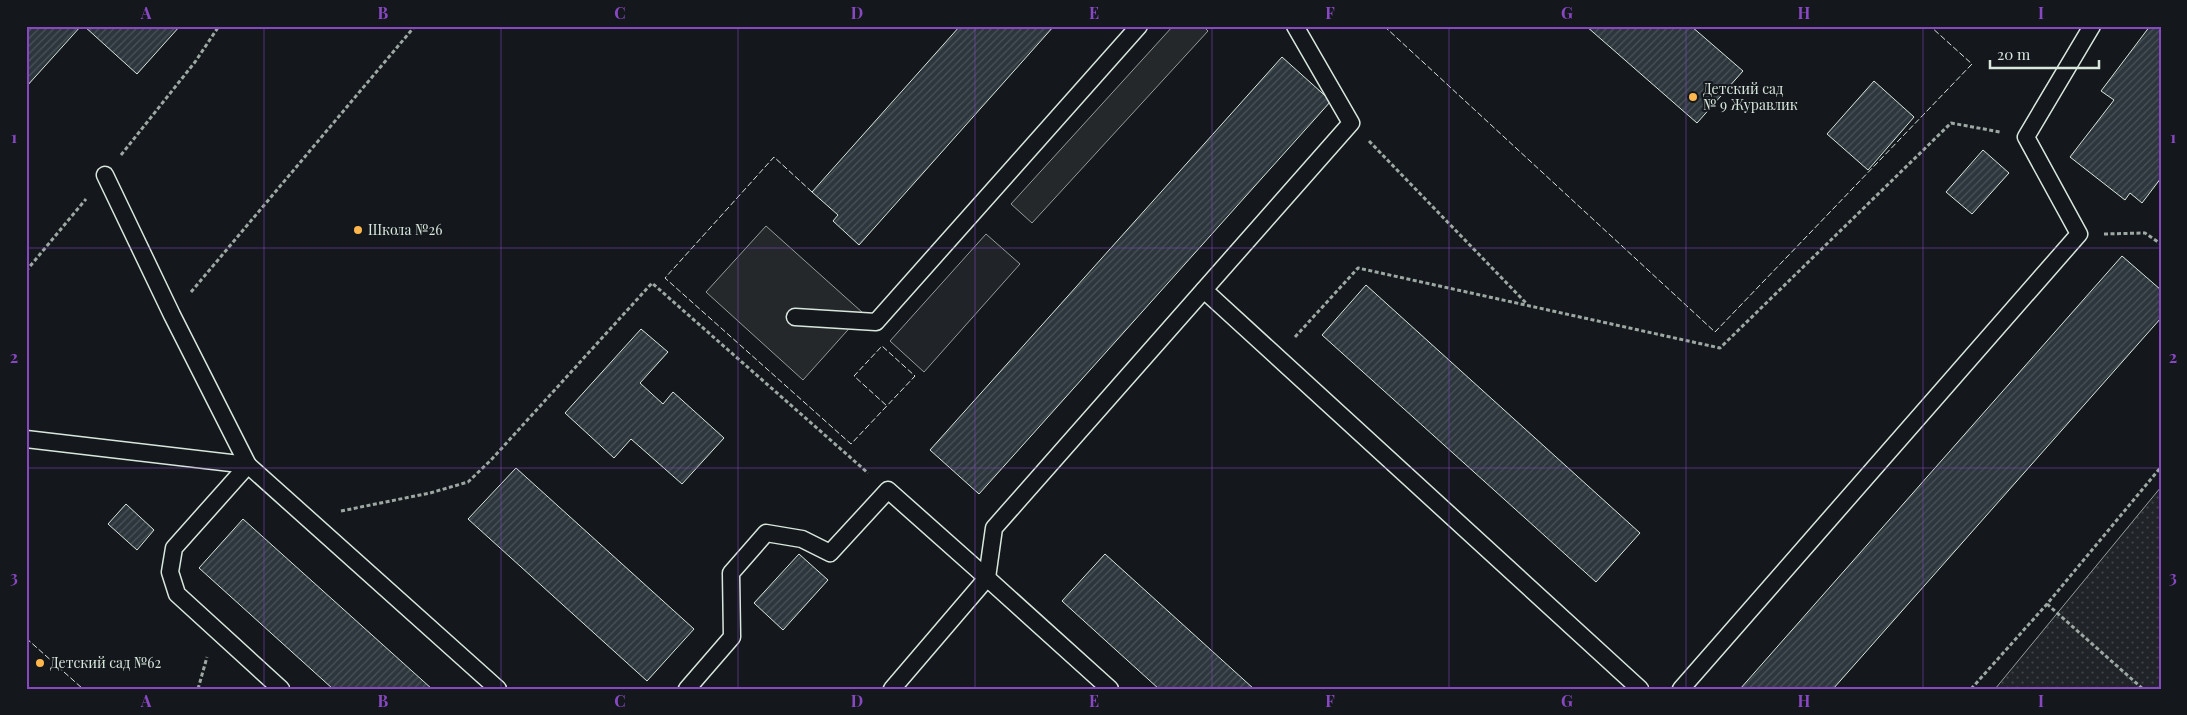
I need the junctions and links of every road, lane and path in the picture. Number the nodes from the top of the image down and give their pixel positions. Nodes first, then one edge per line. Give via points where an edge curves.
1 (219, 26) edge
2 (415, 26) edge
3 (1139, 26) edge
4 (1295, 26) edge
5 (2092, 26) edge
6 (1351, 123) junction
7 (2026, 136) junction
8 (105, 175) junction
9 (2079, 234) junction
10 (2161, 244) edge
11 (26, 271) edge
12 (1204, 290) junction
13 (1528, 305) junction
14 (172, 315) junction
15 (795, 317) dead end
16 (1277, 356) junction
17 (26, 439) edge
18 (248, 465) junction
19 (2161, 467) edge
20 (888, 490) junction
21 (307, 518) junction
22 (987, 578) junction
23 (2047, 604) junction
24 (281, 689) edge
25 (498, 689) edge
26 (687, 689) edge
27 (892, 689) edge
28 (1110, 689) edge
29 (1640, 689) edge
30 (1681, 689) edge
31 (1971, 689) edge
32 (2143, 689) edge

1 - 8 path via 195,62
2 - 14 path
3 - 15 lane via 876,322
4 - 6 lane
5 - 7 lane
6 - 12 lane
6 - 13 path
7 - 9 lane
7 - 13 path via 1951,124 1720,348
8 - 11 path
8 - 14 lane
9 - 10 path via 2145,233
9 - 30 lane
12 - 16 lane
12 - 22 lane via 994,528
13 - 16 path via 1358,268
14 - 18 lane
16 - 29 lane
17 - 18 lane
18 - 21 lane
18 - 24 lane via 174,548 170,572 177,594
19 - 23 path
20 - 21 path via 652,284 468,482
20 - 22 lane
20 - 26 lane via 830,554 802,539 766,533 731,573 732,637
21 - 25 lane
22 - 27 lane
22 - 28 lane
23 - 31 path
23 - 32 path

